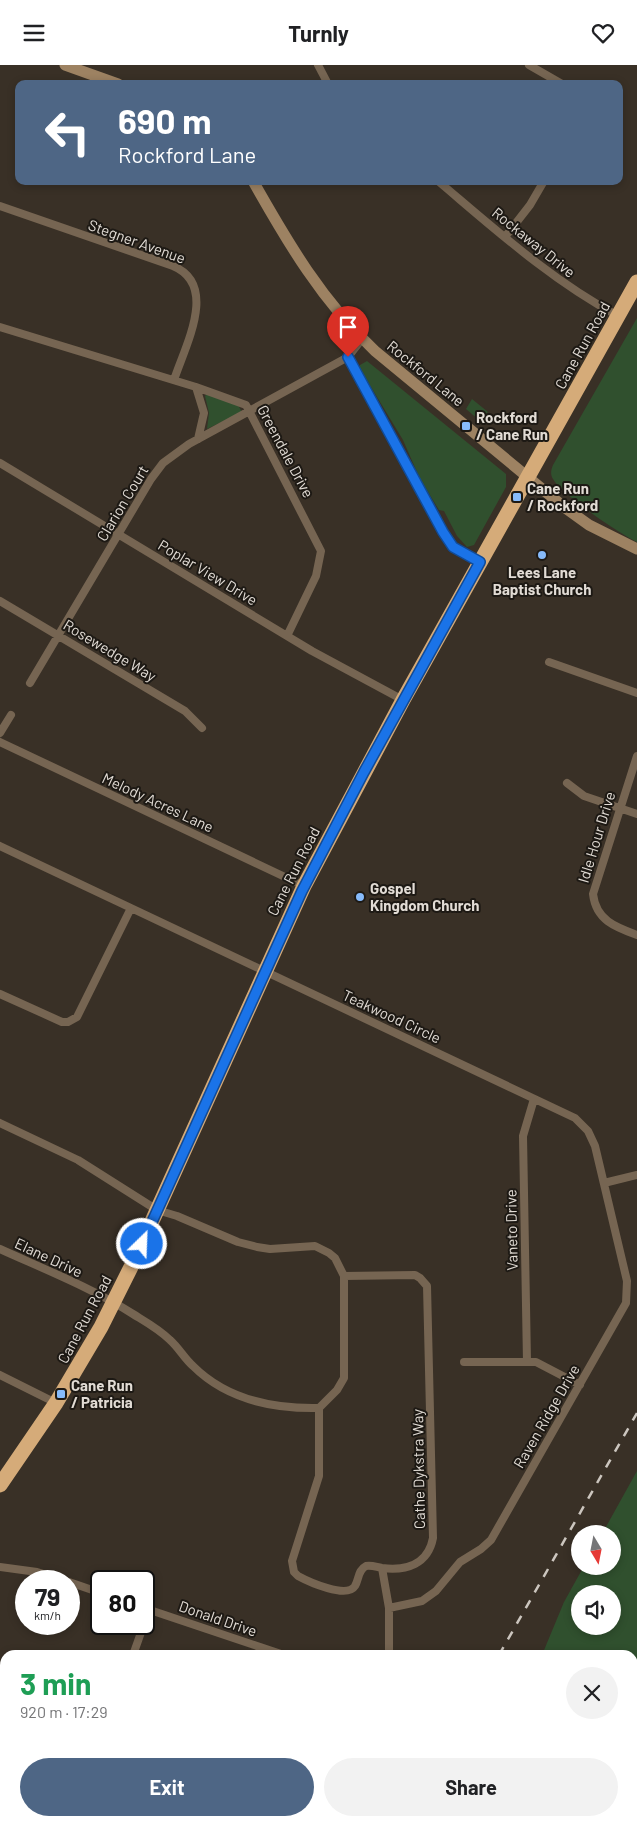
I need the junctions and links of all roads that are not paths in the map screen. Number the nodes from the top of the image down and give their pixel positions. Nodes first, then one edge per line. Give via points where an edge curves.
1 (65, 65) edge
2 (318, 65) edge
3 (529, 65) edge
4 (78, 67) edge
5 (109, 80) edge
6 (326, 80) edge
7 (555, 80) edge
8 (255, 185) edge
9 (443, 185) edge
10 (542, 185) edge
11 (0, 207) edge
12 (505, 237) junction
13 (637, 282) edge
14 (618, 316) junction
15 (0, 327) edge
16 (362, 339) junction
17 (348, 357) junction
18 (174, 380) junction
19 (196, 387) junction
20 (249, 413) junction
21 (198, 439) junction
22 (0, 463) edge
23 (528, 477) junction
24 (119, 534) junction
25 (637, 549) edge
26 (480, 562) junction
27 (0, 601) edge
28 (58, 636) junction
29 (287, 636) junction
30 (549, 662) dead end
31 (30, 683) dead end
32 (637, 693) edge
33 (403, 700) junction
34 (11, 715) dead end
35 (202, 728) dead end
36 (0, 733) edge
37 (0, 742) edge
38 (637, 756) edge
39 (567, 783) dead end
40 (620, 808) junction
41 (637, 814) edge
42 (0, 846) edge
43 (304, 886) junction
44 (131, 908) junction
45 (637, 935) edge
46 (265, 971) junction
47 (0, 994) edge
48 (534, 1099) junction
49 (0, 1123) edge
50 (637, 1175) edge
51 (604, 1183) junction
52 (157, 1209) junction
53 (0, 1249) edge
54 (344, 1276) junction
55 (113, 1303) junction
56 (527, 1362) junction
57 (464, 1363) dead end
58 (0, 1375) edge
59 (580, 1385) junction
60 (56, 1403) junction
61 (319, 1408) junction
62 (0, 1485) edge
63 (0, 1567) edge
64 (382, 1568) junction
65 (22, 1570) edge
66 (389, 1608) junction
67 (155, 1612) edge
68 (139, 1635) edge
69 (134, 1650) edge
70 (269, 1650) edge
71 (389, 1650) edge

1 - 4 main road
2 - 6 street
3 - 7 street
4 - 5 main road
8 - 16 main road, Rockford Lane via 310,279
9 - 12 street, Rockaway Drive
10 - 12 street
11 - 18 street, Stegner Avenue via 187,273 196,289 196,308
12 - 14 street, Rockaway Drive via 566,286
13 - 14 highway, Cane Run Road
14 - 23 highway, Cane Run Road
15 - 18 street, Greendale Drive
16 - 17 street, Clarion Court
16 - 23 main road, Rockford Lane
17 - 20 street, Clarion Court
17 - 26 street via 443,532 453,547
18 - 19 street, Greendale Drive
19 - 20 street, Greendale Drive via 242,402
19 - 21 street via 204,413
20 - 21 street, Clarion Court
20 - 29 street, Greendale Drive via 321,551 316,576
21 - 24 street, Clarion Court via 169,457 157,471
22 - 24 street, Poplar View Drive
23 - 25 main road, Rockford Lane via 589,525
23 - 26 highway, Cane Run Road
24 - 28 street, Clarion Court
24 - 29 street, Poplar View Drive
26 - 33 highway, Cane Run Road
27 - 28 street, Rosewedge Way
28 - 31 street, Clarion Court
28 - 35 street, Rosewedge Way via 186,711
29 - 33 street, Poplar View Drive
30 - 32 street
33 - 43 highway, Cane Run Road
34 - 36 street
37 - 43 street, Melody Acres Lane
38 - 40 street, Idle Hour Drive
39 - 40 street via 584,795
40 - 41 street
40 - 45 street, Idle Hour Drive via 594,885 594,900 600,915 608,923
42 - 44 street, Teakwood Circle
43 - 46 highway, Cane Run Road
44 - 46 street, Teakwood Circle
44 - 47 street via 77,1017 71,1021 62,1022
46 - 48 street, Teakwood Circle
46 - 52 highway, Cane Run Road
48 - 51 street, Teakwood Circle via 575,1118 584,1126 595,1146
48 - 56 street, Vaneto Drive via 523,1136
49 - 52 street via 78,1160
50 - 51 street
51 - 59 street, Raven Ridge Drive via 628,1295 624,1308
52 - 54 street via 257,1247 275,1249 306,1245 322,1248 335,1259
52 - 55 highway, Cane Run Road
53 - 55 street, Elane Drive
54 - 61 street via 344,1378
54 - 64 street, Cathe Dykstra Way via 415,1275 424,1281 428,1292 433,1538 429,1553 415,1565
55 - 60 highway, Cane Run Road
55 - 61 street via 155,1327 171,1340 192,1366 235,1394 277,1406
56 - 57 street
56 - 59 street via 546,1366
58 - 60 street
59 - 66 street, Raven Ridge Drive via 491,1540 460,1562 436,1591 422,1601
60 - 62 highway, Cane Run Road
61 - 64 street, Cathe Dykstra Way via 319,1476 292,1561 294,1571 302,1578 342,1592 355,1587 363,1567
63 - 65 street
64 - 66 street
66 - 71 street
67 - 70 street, Donald Drive
68 - 69 street

